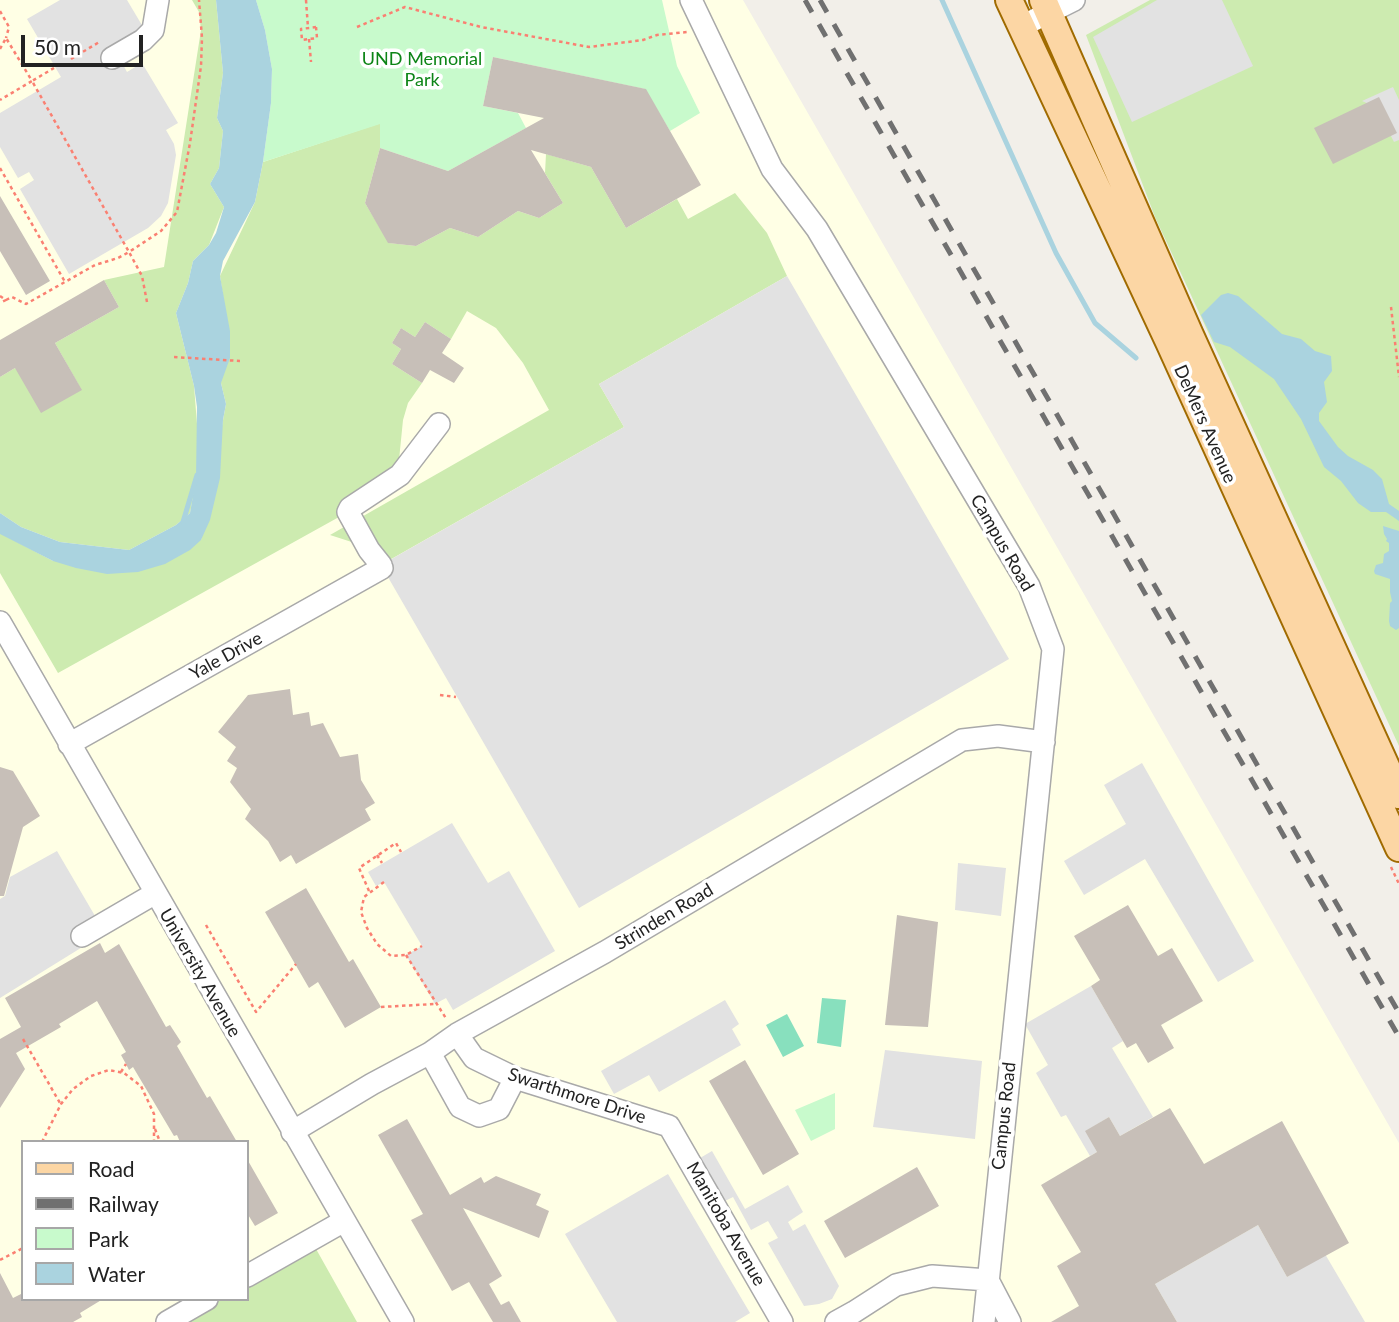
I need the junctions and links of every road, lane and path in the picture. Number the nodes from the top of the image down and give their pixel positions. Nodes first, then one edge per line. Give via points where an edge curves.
1 (158, 0) edge
2 (199, 0) edge
3 (306, 0) edge
4 (1009, 0) edge
5 (1074, 0) edge
6 (692, 2) edge
7 (1046, 7) edge
8 (0, 10) edge
9 (357, 27) dead end
10 (1020, 27) junction
11 (308, 28) junction
12 (691, 32) dead end
13 (6, 38) junction
14 (309, 39) junction
15 (0, 48) edge
16 (112, 58) dead end
17 (311, 62) dead end
18 (54, 68) dead end
19 (32, 81) junction
20 (0, 100) edge
21 (0, 168) edge
22 (129, 252) junction
23 (65, 282) junction
24 (0, 296) edge
25 (6, 300) junction
26 (147, 302) dead end
27 (0, 303) edge
28 (1391, 307) dead end
29 (174, 357) dead end
30 (240, 361) dead end
31 (1399, 377) edge
32 (439, 424) dead end
33 (4, 629) edge
34 (440, 695) dead end
35 (456, 697) dead end
36 (1044, 742) junction
37 (69, 744) junction
38 (1399, 795) edge
39 (1399, 848) edge
40 (401, 852) dead end
41 (377, 855) junction
42 (382, 863) dead end
43 (384, 882) dead end
44 (369, 892) junction
45 (154, 894) junction
46 (206, 925) dead end
47 (82, 936) dead end
48 (422, 946) dead end
49 (406, 956) junction
50 (296, 964) dead end
51 (435, 1004) junction
52 (381, 1007) dead end
53 (457, 1034) junction
54 (23, 1039) dead end
55 (430, 1053) junction
56 (125, 1064) dead end
57 (121, 1072) junction
58 (514, 1077) junction
59 (61, 1104) junction
60 (154, 1125) junction
61 (669, 1126) joint
62 (292, 1132) junction
63 (43, 1140) edge
64 (153, 1140) edge
65 (159, 1140) edge
66 (344, 1221) junction
67 (21, 1249) edge
68 (0, 1260) edge
69 (248, 1275) edge
70 (988, 1280) junction
71 (204, 1301) edge
72 (167, 1322) edge
73 (402, 1322) edge
74 (782, 1322) edge
75 (836, 1322) edge
76 (984, 1322) edge
77 (1010, 1322) edge

1 - 16 street via 153,30
2 - 22 path via 201,66 177,212 161,230
3 - 11 path
4 - 10 main road, DeMers Avenue
5 - 7 street
6 - 36 street, Campus Road via 772,169 817,229 1029,586 1053,649
7 - 10 street
7 - 38 main road, DeMers Avenue
8 - 13 path via 9,27
9 - 12 path via 405,7 589,47
10 - 39 main road, DeMers Avenue
11 - 14 path via 301,29 302,40
11 - 14 path via 316,27 317,38
13 - 15 path
13 - 19 path
14 - 17 path
18 - 19 path
19 - 20 path
19 - 22 path
21 - 23 path
22 - 23 path
22 - 26 path via 142,276
23 - 25 path via 26,304 12,297
24 - 25 path
25 - 27 path
28 - 31 path
29 - 30 path
32 - 37 street, Yale Drive via 400,475 348,512 381,567
33 - 37 street, University Avenue
34 - 35 path
36 - 53 street, Strinden Road via 998,736 961,740 605,952
36 - 70 street, Campus Road
37 - 45 street, University Avenue
40 - 41 path via 396,843
41 - 42 path
41 - 44 path via 359,868
43 - 44 path
44 - 49 path via 361,912 367,928 391,956
45 - 47 street
45 - 62 street, University Avenue
46 - 50 path via 256,1012
48 - 49 path
49 - 51 path
51 - 52 path
51 - 53 path
53 - 55 street, Strinden Road
53 - 58 street, Swarthmore Drive via 474,1058
54 - 59 path
55 - 58 street via 460,1107 479,1116 499,1109
55 - 62 street, Strinden Road
56 - 57 path
57 - 59 path via 109,1070 91,1076
57 - 60 path via 141,1086
58 - 61 street, Swarthmore Drive
59 - 63 path
60 - 64 path
60 - 65 path
61 - 74 street, Manitoba Avenue
62 - 66 street, University Avenue
66 - 69 street
66 - 73 street, University Avenue
67 - 68 path
70 - 75 street via 932,1276 896,1285
70 - 76 street, Campus Road
70 - 77 street
71 - 72 street

